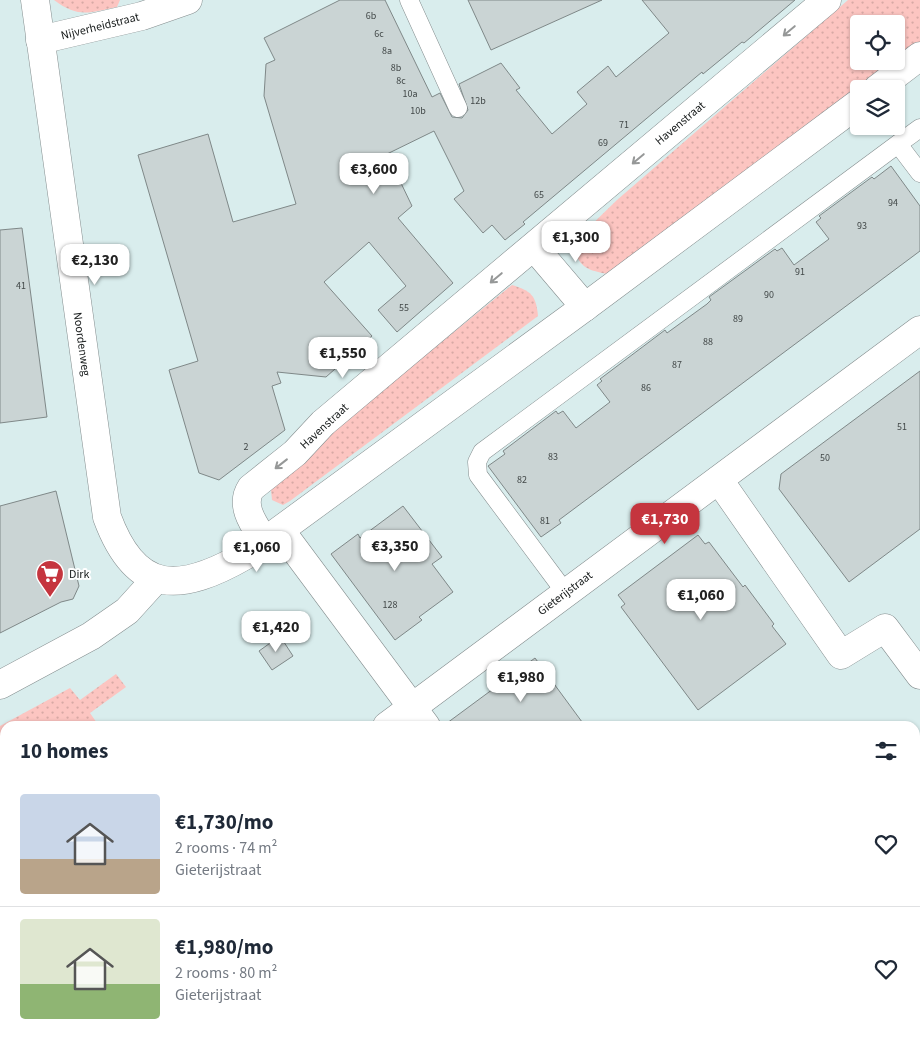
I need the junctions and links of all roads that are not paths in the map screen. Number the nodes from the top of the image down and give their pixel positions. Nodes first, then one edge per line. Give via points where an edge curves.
1 (35, 0) edge
2 (188, 0) edge
3 (409, 0) edge
4 (827, 0) edge
5 (141, 8) edge
6 (40, 40) junction
7 (920, 56) edge
8 (889, 80) edge
9 (458, 108) dead end
10 (850, 109) edge
11 (920, 128) edge
12 (898, 144) junction
13 (920, 173) edge
14 (534, 247) junction
15 (585, 307) junction
16 (920, 330) edge
17 (719, 480) junction
18 (273, 536) junction
19 (156, 579) junction
20 (565, 592) junction
21 (920, 675) edge
22 (0, 685) edge
23 (419, 717) edge
24 (405, 721) edge

1 - 6 street, Noordenweg
2 - 5 street, Nijverheidstraat
3 - 9 lane
4 -> 14 street, Havenstraat
5 - 6 street, Nijverheidstraat
6 - 19 street, Noordenweg via 106,517 126,556 138,570
7 - 8 street
10 - 15 street
11 - 12 lane
12 - 13 lane
12 - 20 lane via 482,452 477,462 478,475
14 - 15 street
14 -> 18 street, Havenstraat via 323,423 295,453 251,488 246,504 252,522
15 - 18 street
16 - 17 street, Gieterijstraat
17 - 20 street, Gieterijstraat
17 - 21 street via 841,655 885,628
18 - 19 street via 226,567 204,576 178,582
18 - 23 street
19 - 22 street via 127,611 92,636
20 - 23 street, Gieterijstraat
23 - 24 street, Gieterijstraat

